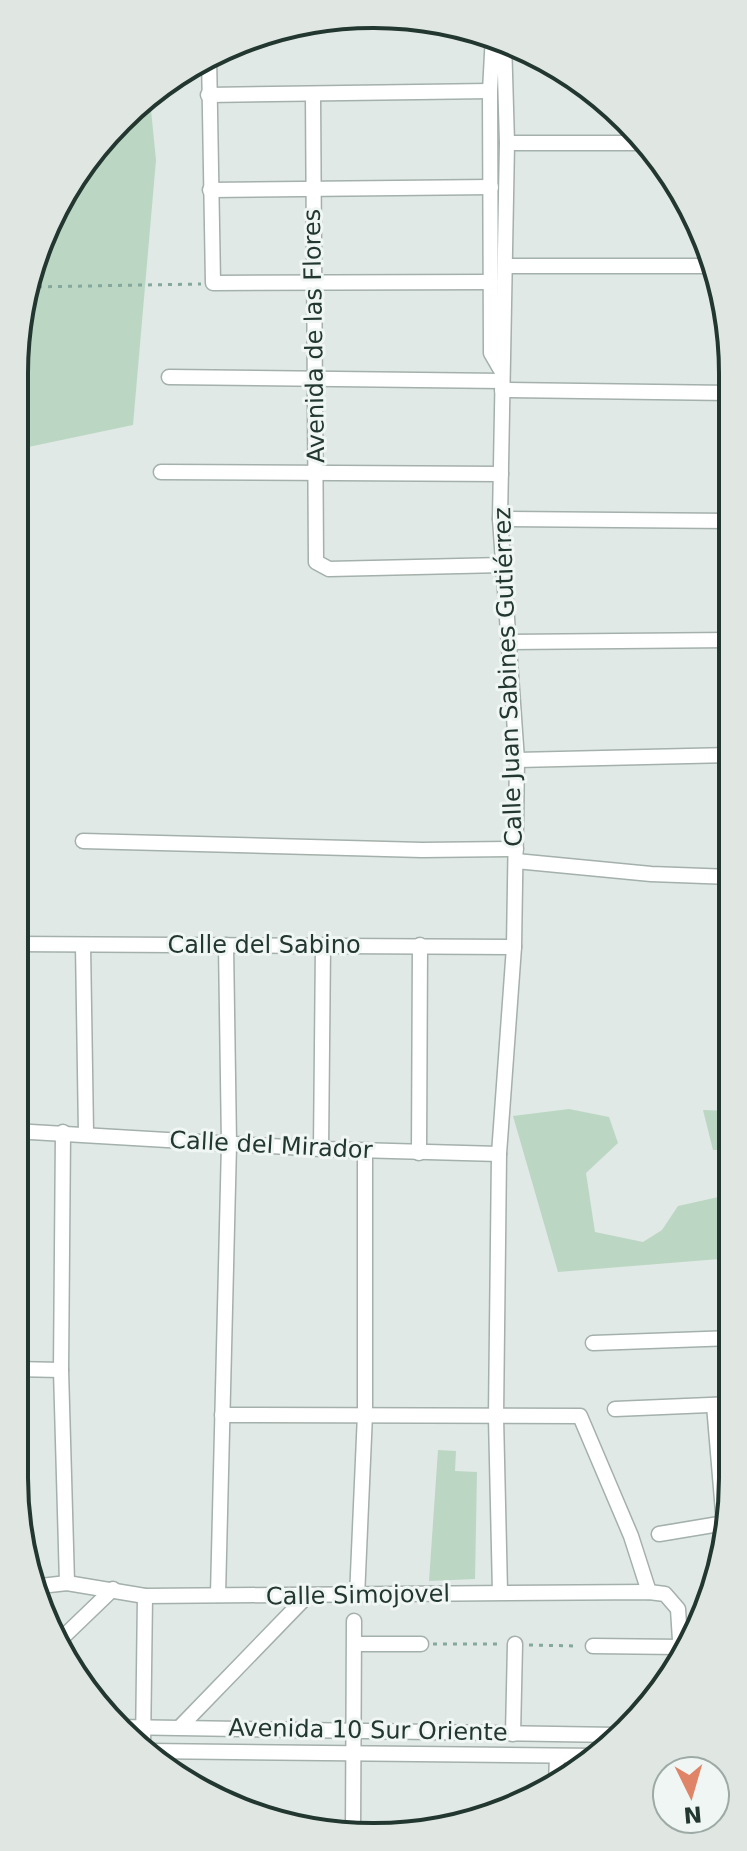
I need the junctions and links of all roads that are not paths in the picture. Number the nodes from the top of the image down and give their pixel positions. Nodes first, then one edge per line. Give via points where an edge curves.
1 (492, 49) edge
2 (504, 53) edge
3 (209, 70) edge
4 (490, 91) junction
5 (208, 95) junction
6 (313, 95) junction
7 (507, 143) junction
8 (630, 143) edge
9 (491, 187) junction
10 (210, 190) junction
11 (312, 190) junction
12 (505, 266) junction
13 (702, 266) edge
14 (491, 282) junction
15 (312, 283) junction
16 (169, 377) dead end
17 (313, 380) junction
18 (502, 381) junction
19 (719, 392) edge
20 (316, 471) junction
21 (161, 472) dead end
22 (501, 474) junction
23 (500, 519) junction
24 (719, 521) edge
25 (503, 565) junction
26 (719, 640) edge
27 (509, 642) junction
28 (719, 755) edge
29 (517, 760) junction
30 (83, 841) dead end
31 (516, 855) junction
32 (719, 877) edge
33 (28, 944) edge
34 (83, 945) junction
35 (226, 945) junction
36 (323, 945) junction
37 (420, 945) junction
38 (514, 947) junction
39 (28, 1131) edge
40 (63, 1132) junction
41 (86, 1133) junction
42 (229, 1144) junction
43 (321, 1149) junction
44 (365, 1151) junction
45 (419, 1153) junction
46 (499, 1154) junction
47 (719, 1338) edge
48 (593, 1343) dead end
49 (28, 1369) edge
50 (61, 1370) junction
51 (714, 1405) junction
52 (719, 1405) edge
53 (615, 1409) dead end
54 (365, 1414) junction
55 (222, 1415) junction
56 (496, 1417) junction
57 (719, 1459) edge
58 (716, 1525) edge
59 (659, 1534) dead end
60 (67, 1583) junction
61 (45, 1586) edge
62 (113, 1589) junction
63 (500, 1592) junction
64 (649, 1592) junction
65 (218, 1595) junction
66 (145, 1596) junction
67 (306, 1597) junction
68 (357, 1597) junction
69 (354, 1621) dead end
70 (66, 1634) edge
71 (680, 1636) edge
72 (355, 1644) junction
73 (421, 1644) dead end
74 (515, 1644) dead end
75 (593, 1646) dead end
76 (673, 1651) edge
77 (181, 1726) junction
78 (135, 1727) edge
79 (143, 1727) junction
80 (354, 1730) junction
81 (143, 1734) edge
82 (513, 1734) junction
83 (603, 1735) edge
84 (162, 1751) edge
85 (354, 1753) junction
86 (557, 1756) junction
87 (578, 1756) edge
88 (556, 1770) edge
89 (353, 1822) edge

1 - 4 street, Calle Juan Sabines Gutiérrez
2 - 7 street, Calle Juan Sabines Gutiérrez
3 - 5 street
4 - 6 street
4 - 9 street, Calle Juan Sabines Gutiérrez
5 - 6 street
5 - 10 street
6 - 11 street, Avenida de las Flores
7 - 8 street
7 - 12 street, Calle Juan Sabines Gutiérrez
9 - 11 street
9 - 14 street, Calle Juan Sabines Gutiérrez
10 - 11 street
10 - 15 street via 213,283
11 - 15 street, Avenida de las Flores
12 - 13 street
12 - 18 street, Calle Juan Sabines Gutiérrez
14 - 15 street
14 - 18 street, Calle Juan Sabines Gutiérrez via 491,353
15 - 17 street, Avenida de las Flores
16 - 17 street
17 - 18 street
17 - 20 street, Avenida de las Flores
18 - 19 street
18 - 22 street, Calle Juan Sabines Gutiérrez
20 - 21 street
20 - 22 street
20 - 25 street, Avenida de las Flores via 316,562 329,569
22 - 23 street, Calle Juan Sabines Gutiérrez
23 - 24 street
23 - 25 street, Calle Juan Sabines Gutiérrez
25 - 27 street, Calle Juan Sabines Gutiérrez
26 - 27 street
27 - 29 street, Calle Juan Sabines Gutiérrez
28 - 29 street
29 - 31 street, Calle Juan Sabines Gutiérrez
30 - 31 street
31 - 32 street via 651,874
31 - 38 street, Calle Juan Sabines Gutiérrez
33 - 34 street, Calle del Sabino
34 - 35 street, Calle del Sabino
34 - 41 street
35 - 36 street, Calle del Sabino
35 - 42 street
36 - 37 street, Calle del Sabino
36 - 43 street
37 - 38 street, Calle del Sabino
37 - 45 street
38 - 46 street, Calle Juan Sabines Gutiérrez
39 - 40 street, Calle del Mirador
40 - 41 street, Calle del Mirador
40 - 50 street
41 - 42 street, Calle del Mirador
42 - 43 street, Calle del Mirador
42 - 55 street
43 - 44 street, Calle del Mirador
44 - 45 street, Calle del Mirador
44 - 54 street
45 - 46 street, Calle del Mirador
46 - 56 street
47 - 48 street
49 - 50 street
50 - 60 street
51 - 52 street
51 - 53 street
51 - 57 street
54 - 55 street
54 - 56 street
54 - 68 street
55 - 65 street
56 - 63 street
56 - 64 street via 580,1416
58 - 59 street
60 - 61 street, Calle Simojovel
60 - 62 street, Calle Simojovel
62 - 66 street, Calle Simojovel
62 - 70 street
63 - 64 street, Calle Simojovel
63 - 68 street, Calle Simojovel
64 - 71 street via 665,1594 678,1609
65 - 66 street, Calle Simojovel
65 - 67 street, Calle Simojovel
66 - 79 street
67 - 68 street, Calle Simojovel
67 - 77 street
69 - 72 street
72 - 73 street
72 - 80 street
74 - 82 street
75 - 76 street
77 - 79 street, Avenida 10 Sur Oriente
77 - 80 street, Avenida 10 Sur Oriente
78 - 79 street, Avenida 10 Sur Oriente
79 - 81 street
80 - 82 street, Avenida 10 Sur Oriente
80 - 85 street
82 - 83 street, Avenida 10 Sur Oriente
84 - 85 street, Avenida 10 Sur Oriente
85 - 86 street, Avenida 10 Sur Oriente
85 - 89 street
86 - 87 street, Avenida 10 Sur Oriente
86 - 88 street

